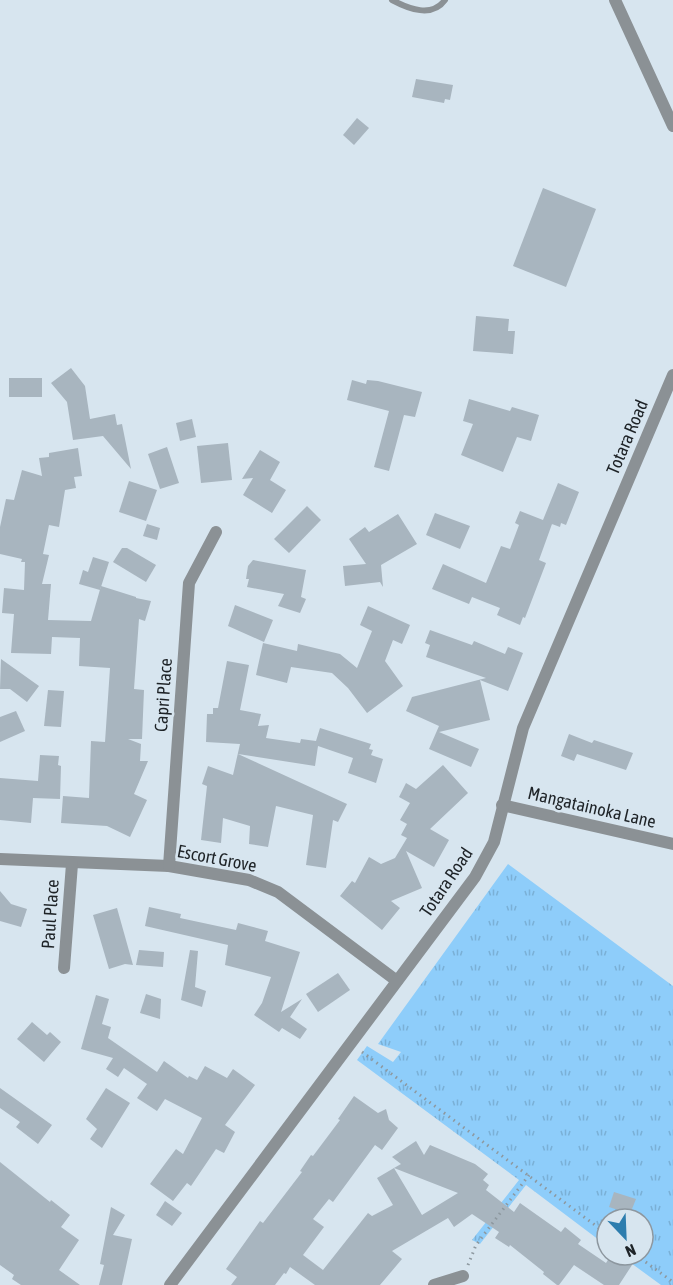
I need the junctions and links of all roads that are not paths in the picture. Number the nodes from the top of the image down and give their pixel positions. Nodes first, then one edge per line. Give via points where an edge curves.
1 (392, 0) edge
2 (445, 0) edge
3 (615, 0) edge
4 (673, 126) edge
5 (673, 375) edge
6 (216, 532) dead end
7 (502, 805) junction
8 (673, 844) edge
9 (0, 859) edge
10 (72, 864) junction
11 (169, 866) junction
12 (64, 968) dead end
13 (397, 981) junction
14 (463, 1276) road end
15 (170, 1285) edge
16 (434, 1285) edge

1 - 2 lane via 426,12
3 - 4 street
5 - 7 street, Totara Road via 523,728
6 - 11 street, Capri Place via 189,583
7 - 8 street, Mangatainoka Lane
7 - 13 street, Totara Road via 494,842 475,877
9 - 10 street, Escort Grove
10 - 11 street, Escort Grove
10 - 12 street, Paul Place
11 - 13 street, Escort Grove via 249,880 278,892
13 - 15 street, Totara Road
14 - 16 street

